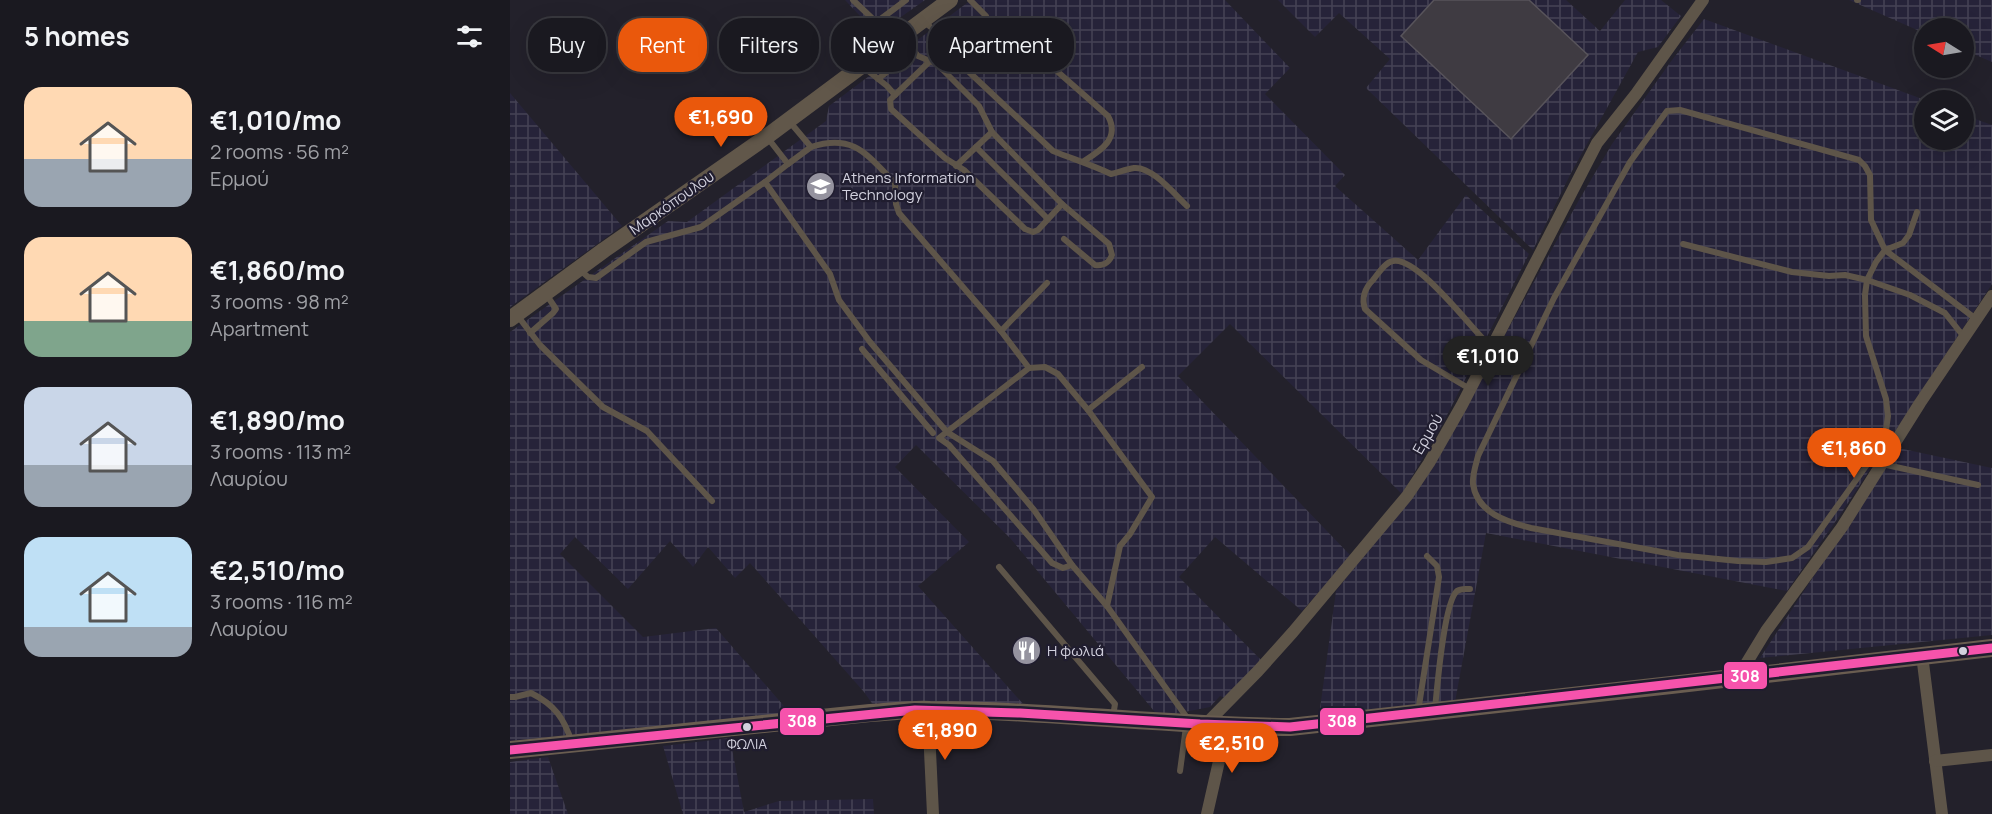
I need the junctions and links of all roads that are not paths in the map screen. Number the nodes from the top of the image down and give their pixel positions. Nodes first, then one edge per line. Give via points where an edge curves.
1 (853, 0) edge
2 (906, 0) edge
3 (950, 0) edge
4 (970, 0) edge
5 (1703, 0) edge
6 (984, 18) edge
7 (922, 21) junction
8 (916, 26) edge
9 (928, 26) edge
10 (928, 63) edge
11 (854, 72) edge
12 (869, 72) edge
13 (887, 72) edge
14 (945, 72) edge
15 (969, 72) edge
16 (1058, 72) edge
17 (878, 79) junction
18 (895, 95) junction
19 (789, 121) junction
20 (992, 132) junction
21 (766, 137) junction
22 (811, 147) junction
23 (976, 147) junction
24 (1084, 161) junction
25 (788, 164) junction
26 (956, 166) junction
27 (765, 182) junction
28 (1062, 204) junction
29 (1187, 206) dead end
30 (1917, 212) dead end
31 (1048, 219) junction
32 (624, 237) junction
33 (1064, 239) dead end
34 (1683, 244) dead end
35 (635, 250) junction
36 (1885, 250) junction
37 (579, 269) junction
38 (1868, 280) junction
39 (1047, 283) dead end
40 (546, 293) junction
41 (1992, 296) edge
42 (513, 317) edge
43 (1976, 319) junction
44 (1001, 331) junction
45 (530, 333) junction
46 (1964, 337) junction
47 (1492, 348) junction
48 (862, 349) dead end
49 (1142, 367) dead end
50 (1029, 368) junction
51 (899, 375) junction
52 (890, 383) junction
53 (1470, 389) junction
54 (1088, 410) junction
55 (947, 432) junction
56 (933, 433) dead end
57 (1882, 463) junction
58 (1978, 485) dead end
59 (712, 501) dead end
60 (1427, 556) dead end
61 (1072, 565) junction
62 (999, 567) dead end
63 (1470, 589) dead end
64 (1107, 606) junction
65 (1992, 648) edge
66 (1922, 655) junction
67 (1738, 677) junction
68 (510, 697) edge
69 (928, 710) junction
70 (1426, 711) junction
71 (870, 713) junction
72 (1113, 719) junction
73 (792, 720) junction
74 (1194, 724) junction
75 (1227, 726) junction
76 (859, 729) dead end
77 (806, 734) dead end
78 (572, 743) junction
79 (510, 750) edge
80 (1992, 755) edge
81 (1935, 760) junction
82 (1180, 771) dead end
83 (933, 814) edge
84 (1207, 814) edge
85 (1942, 814) edge

1 - 2 lane via 875,21
3 - 7 main road, Μαρκόπουλου
4 - 6 lane
5 - 47 street, Ερμού via 1597,144
7 - 8 main road, Μαρκόπουλου
7 - 9 lane
10 - 18 lane
11 - 19 main road, Μαρκόπουλου
12 - 17 lane
13 - 17 lane
14 - 20 lane via 979,106
15 - 24 lane via 1053,151
16 - 24 lane via 1108,116 1113,125 1101,150
17 - 18 lane
18 - 26 lane via 890,100 891,109
19 - 21 main road, Μαρκόπουλου
19 - 22 lane
20 - 23 lane
20 - 28 lane
21 - 25 lane
21 - 32 main road, Μαρκόπουλου
22 - 25 lane
22 - 44 lane via 841,143 863,150 895,183 899,213
23 - 26 lane
23 - 31 lane
24 - 29 lane via 1111,174 1144,168
25 - 27 lane
26 - 31 lane via 1024,229 1038,230
27 - 35 lane via 701,227 646,242
27 - 51 lane via 830,274 839,300
28 - 31 lane
28 - 33 lane via 1109,244 1110,261 1095,265
30 - 36 lane via 1903,243
32 - 35 lane
32 - 37 main road, Μαρκόπουλου
34 - 38 lane via 1792,272
35 - 37 lane via 596,278 588,278
36 - 38 lane
36 - 38 lane via 1871,220 1870,175 1859,160 1680,110 1667,111 1630,162 1554,298 1478,456 1472,483 1478,498 1491,514 1531,528 1678,555 1766,562 1792,558 1808,547 1874,455 1886,430 1886,399 1866,336 1864,295
36 - 43 lane
37 - 40 main road, Μαρκόπουλου
38 - 46 lane via 1945,313
39 - 44 lane
40 - 42 main road, Μαρκόπουλου
40 - 45 lane via 556,309
41 - 43 street
42 - 45 lane
43 - 46 street
44 - 50 lane
45 - 59 lane via 603,407 647,431
46 - 57 street
47 - 53 street, Ερμού
47 - 53 lane via 1438,288 1404,262 1389,262 1366,287 1365,309 1421,360
48 - 52 lane
49 - 54 lane
50 - 54 lane via 1045,368 1058,374
50 - 55 lane
51 - 52 lane
51 - 55 lane
52 - 56 lane
53 - 74 street, Ερμού via 1407,496 1258,671
54 - 64 lane via 1152,497 1120,546
55 - 61 lane via 993,461 1034,510
55 - 61 lane via 939,438 1052,563
57 - 58 lane
57 - 67 street
60 - 70 lane via 1437,567 1439,577
61 - 64 lane
62 - 72 lane via 1115,704
63 - 70 lane via 1455,592 1451,602
64 - 74 lane
65 - 66 main road
66 - 67 main road
66 - 81 street
67 - 70 main road
68 - 78 lane via 531,693 547,702 567,725
69 - 71 main road
69 - 72 main road
69 - 83 street
70 - 75 main road via 1290,727
71 - 73 main road
71 - 76 main road
72 - 74 main road
73 - 77 main road
73 - 78 main road
74 - 75 main road
74 - 82 lane
75 - 84 street
78 - 79 main road
80 - 81 street
81 - 85 street

